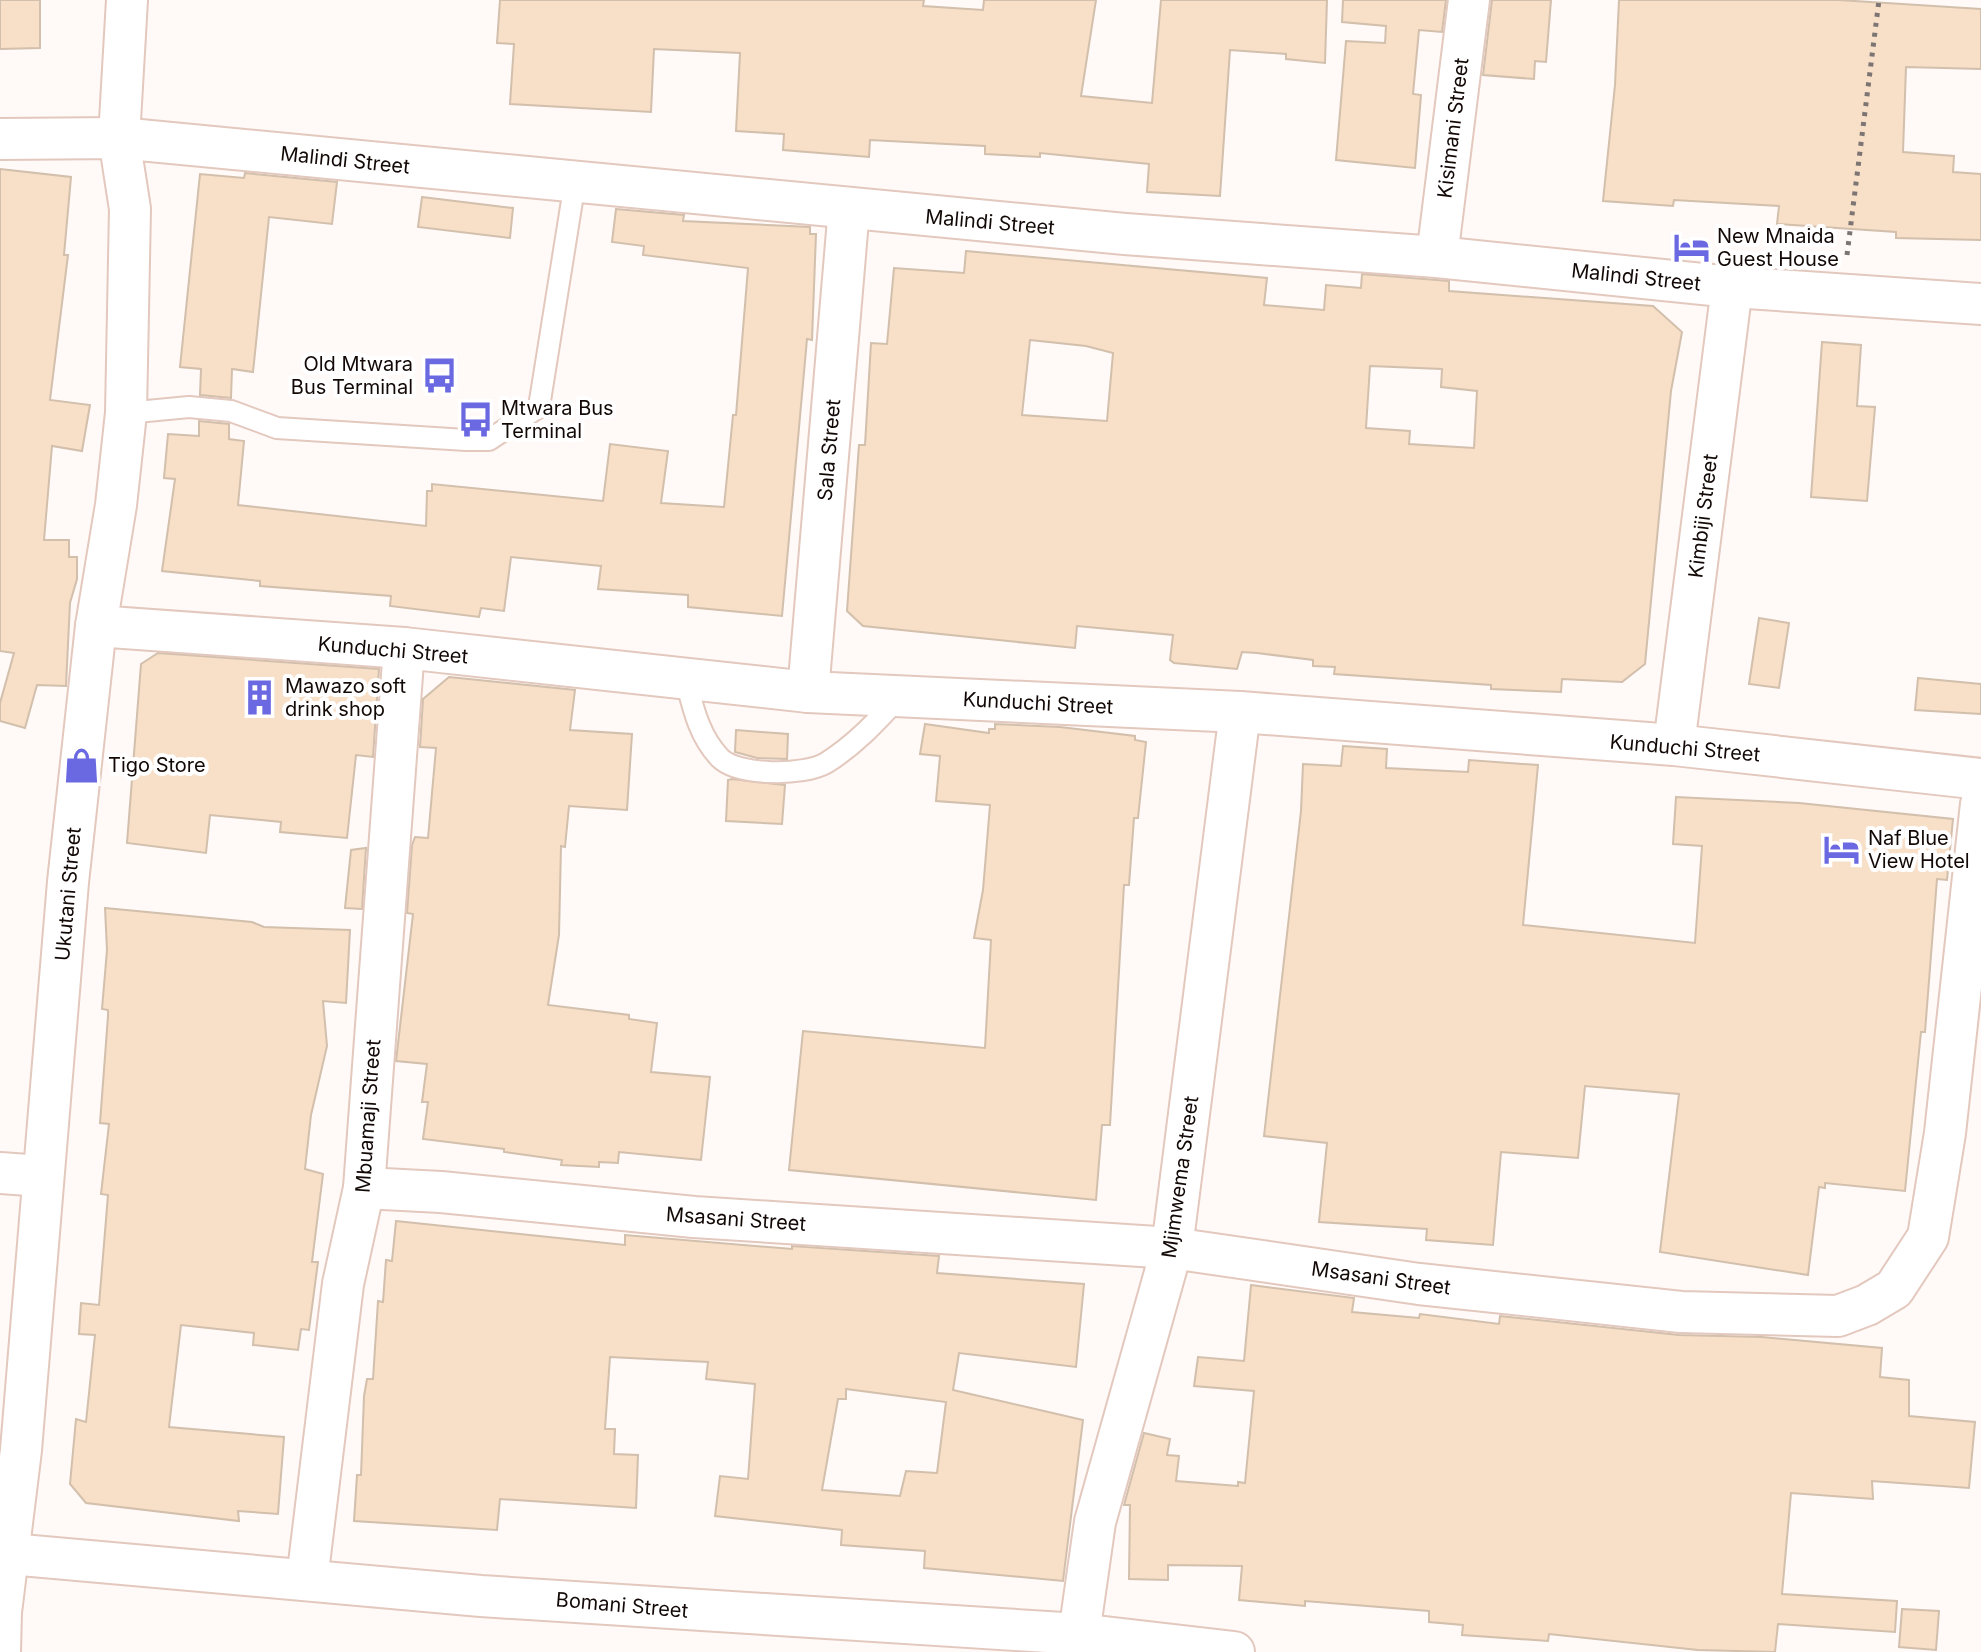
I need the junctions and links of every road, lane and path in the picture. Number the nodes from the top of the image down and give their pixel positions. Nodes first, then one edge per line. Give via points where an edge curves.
1 (127, 0) edge
2 (1469, 0) edge
3 (1879, 0) edge
4 (119, 138) junction
5 (0, 139) edge
6 (575, 182) junction
7 (849, 208) junction
8 (1437, 257) junction
9 (1732, 287) junction
10 (1841, 295) junction
11 (1981, 304) edge
12 (126, 413) junction
13 (96, 626) junction
14 (404, 648) junction
15 (686, 680) junction
16 (808, 692) junction
17 (900, 696) junction
18 (1240, 712) junction
19 (1674, 745) junction
20 (1981, 779) edge
21 (1981, 804) edge
22 (0, 1173) edge
23 (42, 1176) junction
24 (364, 1188) junction
25 (1172, 1248) junction
26 (10, 1554) junction
27 (307, 1580) junction
28 (1079, 1634) junction
29 (0, 1652) edge
30 (1234, 1652) edge

1 - 4 street, Ukutani Street
2 - 8 street, Kisimani Street
3 - 10 path
4 - 5 street, Malindi Street
4 - 6 street, Malindi Street
4 - 12 street, Ukutani Street via 130,209
6 - 7 street, Malindi Street
6 - 12 lane via 539,407 489,440 277,428 231,411 189,407
7 - 8 street, Malindi Street
7 - 16 street, Sala Street
8 - 9 street, Malindi Street
9 - 10 street, Malindi Street
9 - 19 street, Kimbiji Street
10 - 11 street, Malindi Street
12 - 13 street, Ukutani Street
13 - 14 street, Kunduchi Street
13 - 23 street, Ukutani Street
14 - 15 street, Kunduchi Street
14 - 24 street, Mbuamaji Street
15 - 16 street, Kunduchi Street
15 - 17 lane via 696,722 722,760 774,775 822,765 861,738
16 - 17 street, Kunduchi Street
17 - 18 street, Kunduchi Street
18 - 19 street, Kunduchi Street
18 - 25 street, Mjimwema Street
19 - 20 street, Kunduchi Street
21 - 25 street, Msasani Street via 1945,1133 1928,1237 1894,1289 1867,1305 1838,1316 1681,1312 1419,1284
22 - 23 street
23 - 26 street, Ukutani Street
24 - 25 street, Msasani Street via 694,1217
24 - 27 street, Mbuamaji Street via 343,1284
25 - 28 street, Mjimwema Street via 1095,1522
26 - 27 street, Bomani Street
26 - 29 street, Ukutani Street
27 - 28 street, Bomani Street
28 - 30 street, Bomani Street

